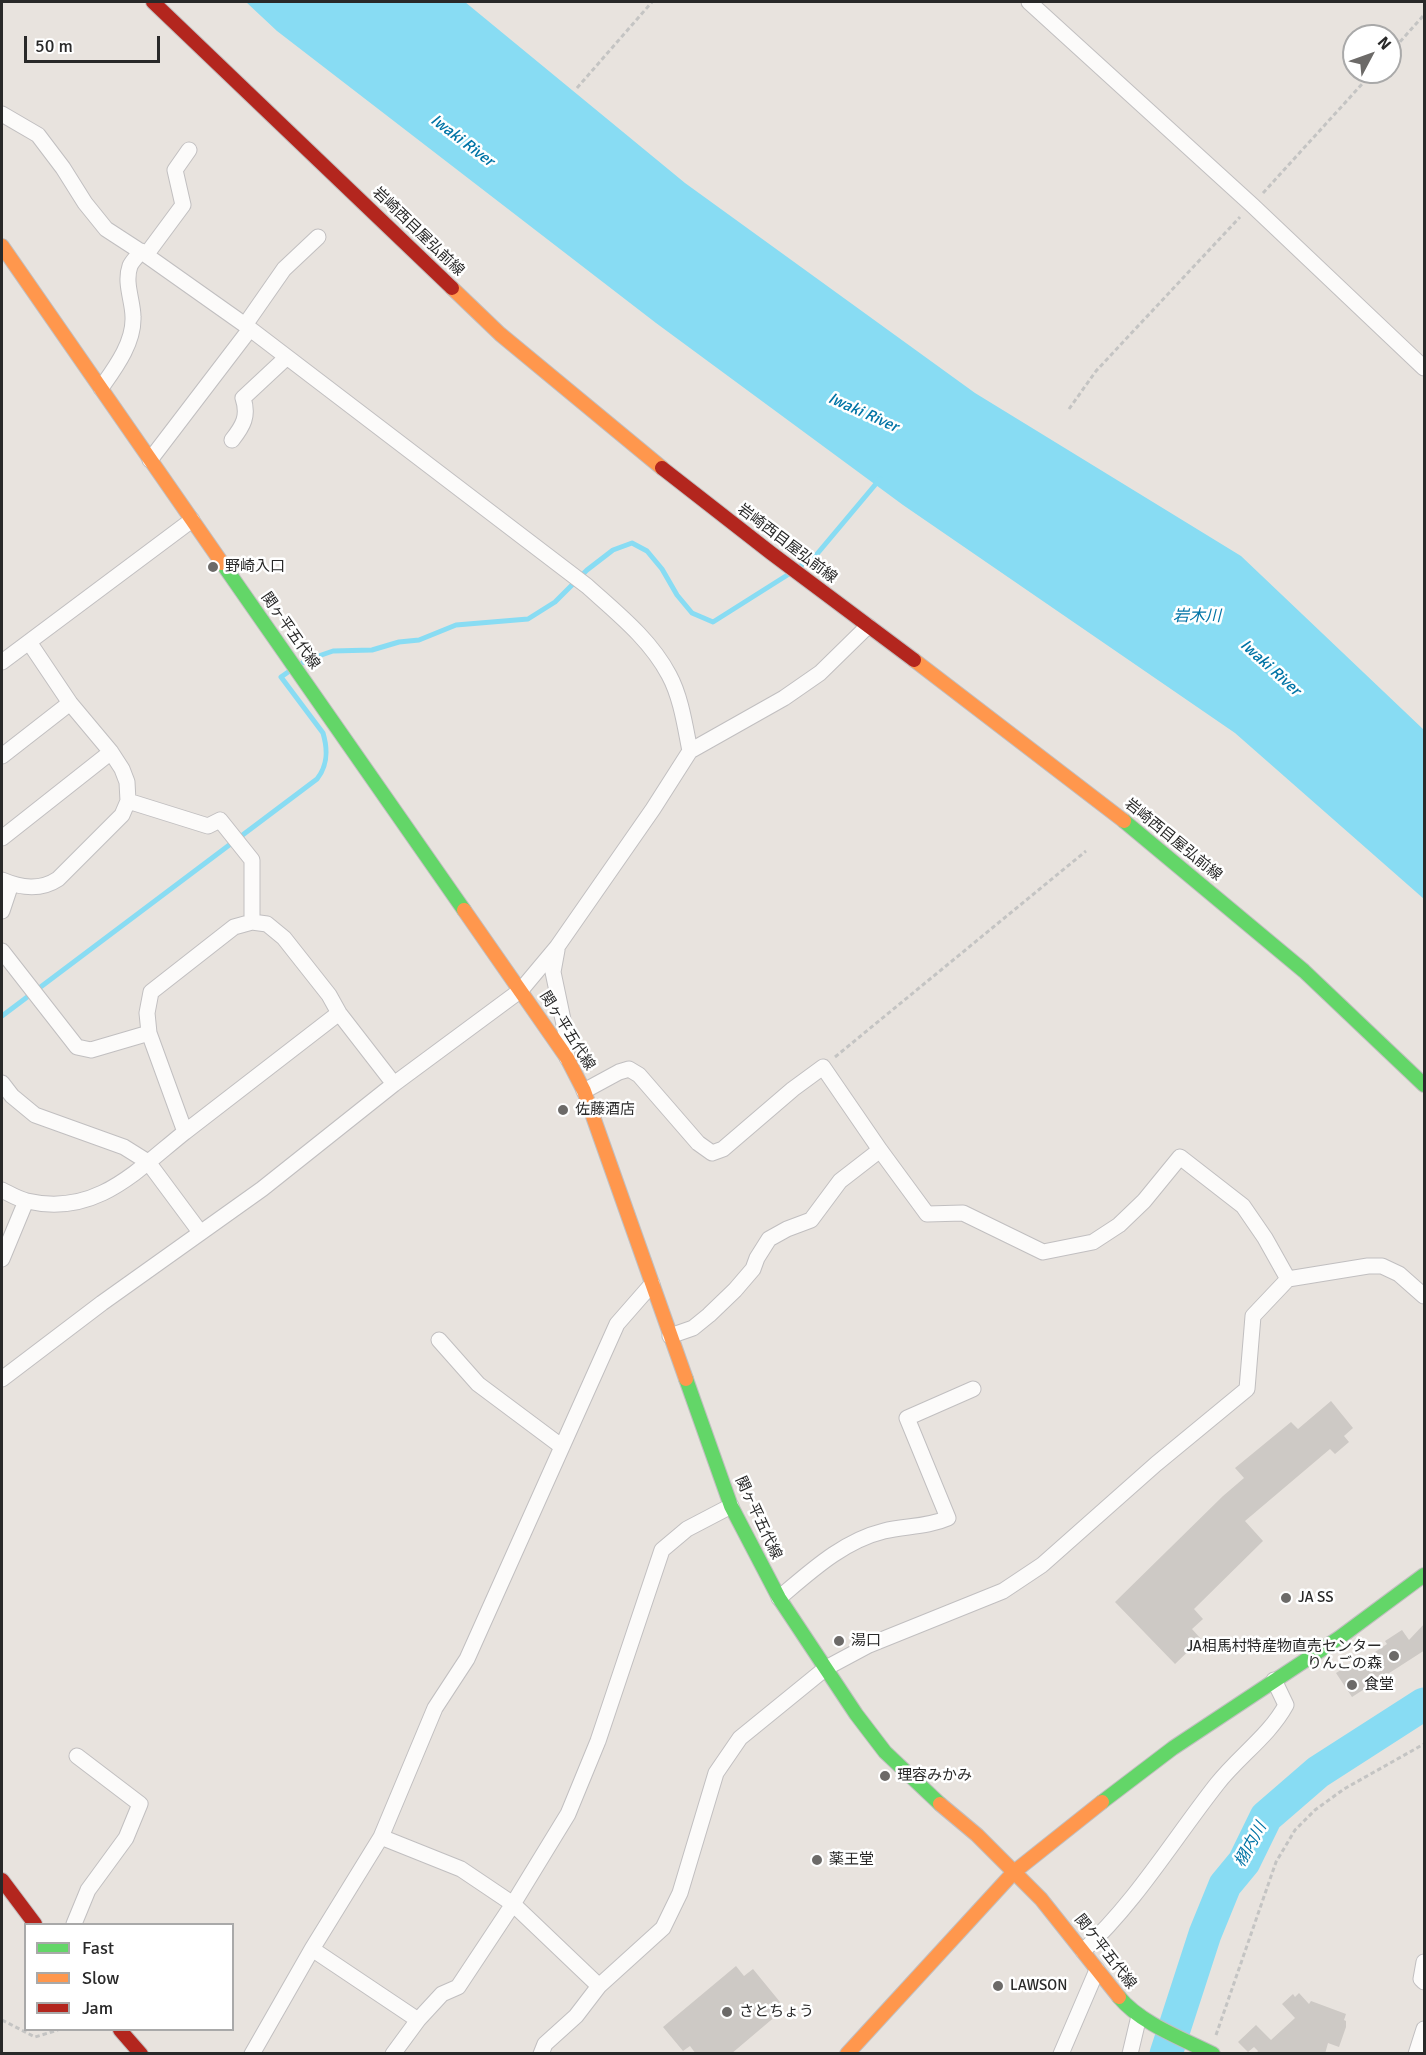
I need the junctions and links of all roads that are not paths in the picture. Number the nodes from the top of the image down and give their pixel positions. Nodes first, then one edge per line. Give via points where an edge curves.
1 (153, 2) edge
2 (1029, 2) edge
3 (2, 114) edge
4 (189, 150) dead end
5 (318, 237) dead end
6 (2, 246) edge
7 (144, 253) junction
8 (247, 327) junction
9 (287, 357) junction
10 (1425, 368) edge
11 (100, 388) junction
12 (232, 440) dead end
13 (150, 460) junction
14 (192, 520) junction
15 (868, 626) junction
16 (29, 642) junction
17 (2, 662) edge
18 (70, 703) junction
19 (690, 751) junction
20 (111, 752) junction
21 (2, 756) edge
22 (128, 801) junction
23 (2, 838) edge
24 (6, 882) edge
25 (2, 911) edge
26 (252, 922) junction
27 (557, 947) junction
28 (2, 951) edge
29 (521, 990) junction
30 (339, 1013) junction
31 (149, 1033) junction
32 (567, 1058) junction
33 (2, 1083) edge
34 (394, 1084) junction
35 (1425, 1085) edge
36 (584, 1090) junction
37 (7, 1100) edge
38 (185, 1132) junction
39 (880, 1150) junction
40 (148, 1161) junction
41 (2, 1190) edge
42 (26, 1201) junction
43 (200, 1232) junction
44 (2, 1259) edge
45 (1288, 1279) junction
46 (652, 1284) junction
47 (1425, 1296) edge
48 (670, 1336) junction
49 (439, 1340) dead end
50 (2, 1379) edge
51 (972, 1389) dead end
52 (561, 1446) junction
53 (731, 1506) junction
54 (1425, 1575) edge
55 (779, 1598) junction
56 (826, 1668) junction
57 (1274, 1680) junction
58 (77, 1756) dead end
59 (381, 1837) junction
60 (1014, 1872) junction
61 (2, 1880) edge
62 (513, 1904) junction
63 (34, 1923) edge
64 (74, 1923) edge
65 (312, 1949) junction
66 (1083, 1952) junction
67 (1425, 1962) edge
68 (1097, 1970) junction
69 (1425, 1982) edge
70 (599, 1986) junction
71 (1143, 2018) junction
72 (418, 2020) junction
73 (1425, 2029) edge
74 (121, 2031) edge
75 (1209, 2052) edge
76 (141, 2054) edge
77 (252, 2054) edge
78 (393, 2054) edge
79 (541, 2054) edge
80 (847, 2054) edge
81 (1061, 2054) edge
82 (1130, 2054) edge
83 (1416, 2054) edge

1 - 15 main road, 岩崎西目屋弘前線 via 500,334 630,443
2 - 10 street
3 - 7 street via 38,135 106,229
4 - 7 street via 175,170 183,205
5 - 8 street via 284,269
6 - 11 main road, 関ヶ平五代線
7 - 8 street
7 - 11 street via 130,267 134,318 130,339
8 - 9 street
8 - 13 street
9 - 12 street via 243,398 247,410 244,425
9 - 19 street via 624,618 669,675
11 - 13 main road, 関ヶ平五代線
13 - 14 main road, 関ヶ平五代線
14 - 16 street
14 - 29 main road, 関ヶ平五代線
15 - 19 street via 820,673
15 - 35 main road, 岩崎西目屋弘前線 via 1013,734 1221,900 1304,971
16 - 17 street
16 - 18 street
18 - 20 street
18 - 21 street
19 - 27 street
20 - 22 street via 127,782
20 - 23 street
22 - 24 street via 122,815 58,879 47,886 26,888
22 - 26 street via 208,826 220,819 252,860
24 - 25 street
26 - 30 street via 267,924 284,938 330,995
26 - 31 street via 234,927 151,992
27 - 29 street
27 - 32 street via 553,972
28 - 31 street via 77,1047 91,1050
29 - 32 main road, 関ヶ平五代線
29 - 34 street
30 - 34 street
30 - 38 street
31 - 38 street
32 - 36 main road, 関ヶ平五代線
33 - 37 street
34 - 43 street via 262,1189
36 - 39 street via 629,1069 712,1153 723,1149 823,1067
36 - 46 main road, 関ヶ平五代線
37 - 40 street via 35,1115 124,1147
38 - 40 street
39 - 45 street via 927,1214 963,1213 1043,1252 1093,1242 1119,1225 1180,1157 1243,1206
39 - 48 street via 840,1180 811,1220 769,1239 753,1269 709,1315 693,1328
40 - 42 street via 104,1194 83,1202
40 - 43 street
41 - 42 street
42 - 44 street
43 - 50 street
45 - 47 street via 1382,1266 1399,1274
45 - 56 street via 1253,1316 1247,1389 1042,1565 1003,1591 869,1645
46 - 48 main road, 関ヶ平五代線
46 - 52 street via 617,1324
48 - 53 main road, 関ヶ平五代線
49 - 52 street via 478,1384
51 - 55 street via 907,1418 948,1518 884,1531 853,1542
52 - 59 street via 467,1659 435,1708
53 - 55 main road, 関ヶ平五代線
53 - 62 street via 687,1529 662,1550 598,1741 568,1814
54 - 57 main road
55 - 56 main road, 関ヶ平五代線
56 - 60 main road, 関ヶ平五代線 via 885,1752
56 - 70 street via 740,1738 716,1773 680,1893 663,1928
57 - 60 main road via 1173,1748
57 - 66 street via 1286,1705 1276,1722 1218,1782 1137,1893
58 - 64 street via 140,1804 126,1838 88,1890
59 - 62 street via 460,1869
59 - 65 street
60 - 66 main road, 関ケ平五代線
60 - 80 main road
61 - 63 main road
62 - 70 street
62 - 72 street via 458,1987 442,1994
65 - 72 street
65 - 77 street
66 - 68 main road, 関ケ平五代線
67 - 69 street via 1421,1979
68 - 71 main road, 関ケ平五代線
68 - 81 street
70 - 79 street via 576,2016 545,2044
71 - 75 main road, 関ケ平五代線
71 - 82 street
72 - 78 street
73 - 83 street
74 - 76 main road

